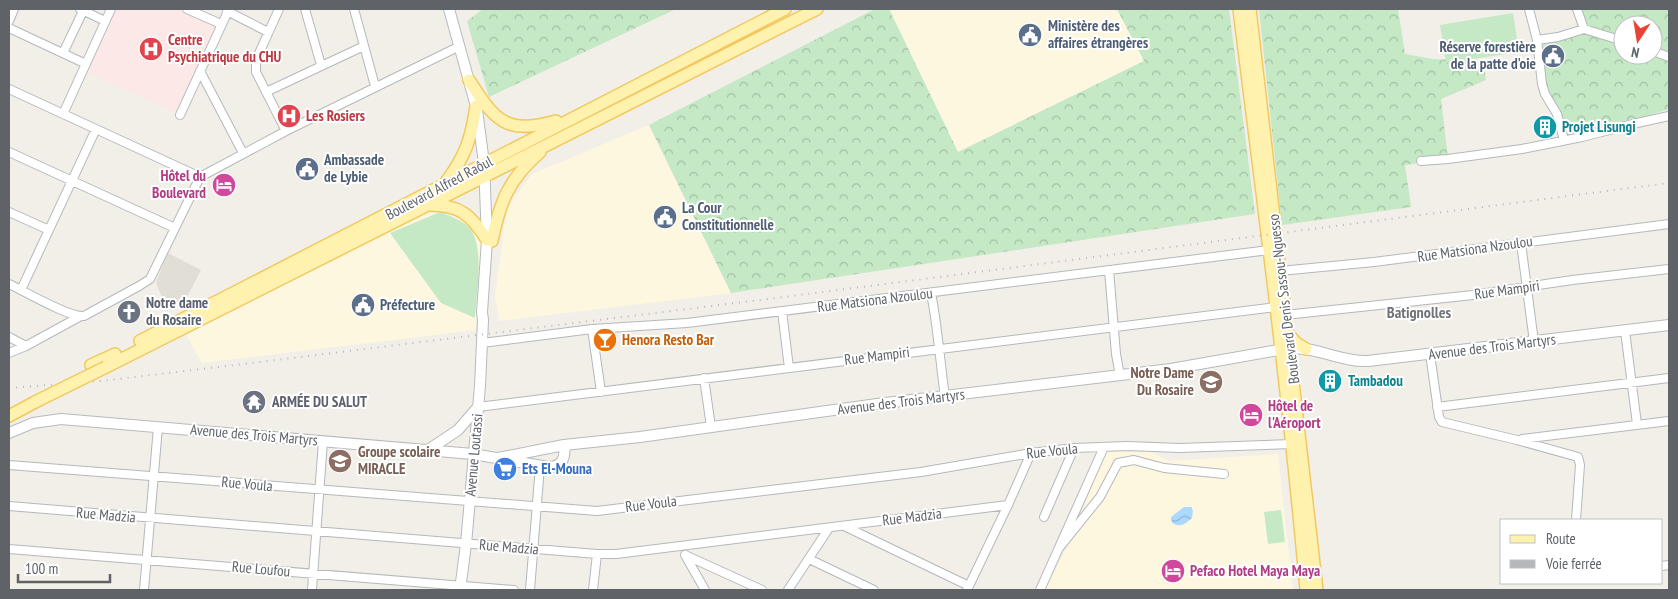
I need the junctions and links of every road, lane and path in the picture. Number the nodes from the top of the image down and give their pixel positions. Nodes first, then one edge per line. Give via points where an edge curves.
1 (14, 9) edge
2 (82, 9) edge
3 (111, 9) edge
4 (187, 9) edge
5 (279, 9) edge
6 (305, 9) edge
7 (354, 9) edge
8 (450, 9) edge
9 (785, 9) edge
10 (817, 9) edge
11 (1239, 9) edge
12 (1250, 9) edge
13 (1529, 9) edge
14 (1577, 9) edge
15 (228, 10) edge
16 (9, 21) edge
17 (105, 21) junction
18 (221, 24) junction
19 (9, 28) edge
20 (1584, 30) junction
21 (268, 32) junction
22 (1613, 38) edge
23 (1537, 40) junction
24 (364, 46) junction
25 (460, 46) junction
26 (63, 53) junction
27 (86, 64) junction
28 (321, 65) junction
29 (200, 71) junction
30 (469, 80) junction
31 (375, 86) junction
32 (9, 90) edge
33 (266, 92) junction
34 (477, 111) junction
35 (63, 114) junction
36 (580, 114) junction
37 (180, 115) dead end
38 (1669, 116) edge
39 (96, 130) junction
40 (286, 131) junction
41 (1564, 140) junction
42 (552, 142) junction
43 (9, 152) edge
44 (243, 153) junction
45 (1421, 161) dead end
46 (487, 168) junction
47 (200, 177) junction
48 (72, 179) junction
49 (443, 186) junction
50 (425, 205) junction
51 (9, 212) edge
52 (1669, 224) edge
53 (175, 228) junction
54 (48, 230) junction
55 (489, 240) junction
56 (1521, 243) junction
57 (1268, 250) junction
58 (1669, 269) edge
59 (1109, 270) junction
60 (1280, 271) junction
61 (9, 284) edge
62 (1528, 286) junction
63 (21, 290) junction
64 (932, 294) junction
65 (1276, 306) junction
66 (782, 311) junction
67 (1285, 315) junction
68 (79, 317) junction
69 (1669, 325) edge
70 (1114, 327) junction
71 (592, 329) junction
72 (1625, 331) junction
73 (1288, 334) junction
74 (9, 337) edge
75 (1534, 342) junction
76 (482, 343) junction
77 (26, 346) junction
78 (938, 349) junction
79 (1311, 350) junction
80 (1286, 351) junction
81 (9, 353) edge
82 (1430, 354) junction
83 (789, 368) junction
84 (1120, 376) junction
85 (704, 378) junction
86 (1669, 378) edge
87 (1632, 382) junction
88 (601, 392) junction
89 (945, 396) junction
90 (34, 398) junction
91 (9, 407) edge
92 (478, 407) junction
93 (1437, 407) junction
94 (9, 416) edge
95 (1669, 421) edge
96 (1637, 424) junction
97 (158, 427) junction
98 (710, 427) junction
99 (10, 433) edge
100 (1517, 440) junction
101 (323, 441) junction
102 (1292, 444) junction
103 (564, 445) junction
104 (1104, 446) junction
105 (1074, 448) junction
106 (428, 450) junction
107 (1031, 453) junction
108 (473, 454) junction
109 (498, 458) junction
110 (9, 465) edge
111 (540, 466) junction
112 (1224, 474) dead end
113 (154, 476) junction
114 (319, 490) junction
115 (470, 502) junction
116 (1008, 505) junction
117 (9, 506) edge
118 (537, 507) junction
119 (1044, 516) dead end
120 (151, 519) junction
121 (1576, 519) edge
122 (844, 526) junction
123 (829, 528) junction
124 (316, 532) junction
125 (466, 544) junction
126 (677, 546) junction
127 (1059, 548) junction
128 (9, 549) edge
129 (532, 549) junction
130 (597, 554) junction
131 (685, 555) junction
132 (809, 559) junction
133 (147, 560) junction
134 (314, 574) junction
135 (461, 588) edge
136 (968, 588) edge
137 (144, 590) edge
138 (312, 590) edge
139 (514, 590) edge
140 (530, 590) edge
141 (593, 590) edge
142 (705, 590) edge
143 (762, 590) edge
144 (788, 590) edge
145 (874, 590) edge
146 (1040, 590) edge
147 (1306, 590) edge
148 (1317, 590) edge

1 - 16 street
2 - 17 street
2 - 26 street
3 - 17 street
4 - 18 street
5 - 21 street
6 - 28 street
7 - 24 street
8 - 25 main road, Avenue Loutassi
9 - 36 main road, Boulevard Alfred Raôul
10 - 42 main road, Boulevard Alfred Raôul
11 - 57 main road, Boulevard Denis Sassou-Nguesso
12 - 60 main road, Boulevard Denis Sassou-Nguesso
13 - 23 street
14 - 20 street
15 - 18 street
15 - 21 street
17 - 27 street
18 - 29 street
19 - 26 street
20 - 22 street
20 - 23 street
21 - 33 street via 255,66
23 - 41 street via 1542,84 1557,114
24 - 28 street
24 - 31 street
25 - 30 main road, Avenue Loutassi
25 - 31 street
26 - 27 street
27 - 35 street
28 - 33 street
29 - 37 street
29 - 44 street
30 - 34 main road, Avenue Loutassi
30 - 36 main road via 483,102 508,124 536,126
31 - 40 street
32 - 35 street
33 - 40 street
34 - 46 main road, Avenue Loutassi
34 - 49 main road via 465,154
35 - 39 street
36 - 46 main road, Boulevard Alfred Raôul
38 - 41 street
39 - 47 street
39 - 48 street
40 - 44 street
41 - 45 street via 1448,160
42 - 46 main road, Boulevard Alfred Raôul
42 - 55 main road via 524,168 506,193
43 - 48 street
44 - 47 street
46 - 49 main road, Boulevard Alfred Raôul
46 - 50 main road
46 - 55 main road, Avenue Loutassi
47 - 53 street
48 - 53 street
48 - 54 street
49 - 90 main road, Boulevard Alfred Raôul
50 - 55 main road via 453,207 472,219
50 - 90 main road, bridge via 106,367
51 - 54 street
52 - 56 street, Rue Matsiona Nzoulou
53 - 68 street via 150,279
54 - 63 street
55 - 76 main road, Avenue Loutassi
56 - 60 street, Rue Matsiona Nzoulou
56 - 62 street
57 - 59 street, Rue Matsiona Nzoulou
57 - 65 main road, Boulevard Denis Sassou-Nguesso
58 - 62 street, Rue Mampiri
59 - 64 street, Rue Matsiona Nzoulou
59 - 70 street
60 - 67 main road, Boulevard Denis Sassou-Nguesso
61 - 63 street
62 - 67 street, Rue Mampiri
62 - 75 street
63 - 68 street
64 - 66 street, Rue Matsiona Nzoulou
64 - 78 street via 938,325
65 - 70 street, Rue Mampiri
65 - 80 main road, Boulevard Denis Sassou-Nguesso
66 - 71 street, Rue Matsiona Nzoulou via 687,323
66 - 83 street
67 - 73 main road, Boulevard Denis Sassou-Nguesso
68 - 77 street
69 - 72 main road, Avenue des Trois Martyrs
70 - 78 street, Rue Mampiri
70 - 84 street
71 - 76 street, Rue Matsiona Nzoulou
71 - 88 street
72 - 75 main road, Avenue des Trois Martyrs
72 - 87 street
73 - 79 main road via 1296,343
73 - 80 main road, Boulevard Denis Sassou-Nguesso
74 - 77 street
75 - 82 main road, Avenue des Trois Martyrs
76 - 92 main road, Avenue Loutassi
77 - 81 street
78 - 83 street, Rue Mampiri
78 - 89 street
79 - 80 main road, Avenue des Trois Martyrs
79 - 82 main road, Avenue des Trois Martyrs via 1359,362
80 - 84 main road, Avenue des Trois Martyrs
80 - 102 main road, Boulevard Denis Sassou-Nguesso
80 - 148 main road, Boulevard Denis Sassou-Nguesso
82 - 93 street
83 - 85 street, Rue Mampiri
84 - 89 main road, Avenue des Trois Martyrs
85 - 88 street, Rue Mampiri
85 - 98 street
86 - 87 street
87 - 93 street
87 - 96 street
88 - 92 street, Rue Mampiri
89 - 98 main road, Avenue des Trois Martyrs
90 - 91 main road
90 - 94 main road
92 - 106 main road via 458,430
92 - 108 main road, Avenue Loutassi
93 - 100 street via 1442,422
95 - 96 street
96 - 100 street
97 - 99 main road, Avenue des Trois Martyrs via 62,419 33,423
97 - 101 main road, Avenue des Trois Martyrs
97 - 113 street
98 - 103 main road, Avenue des Trois Martyrs
100 - 121 street via 1578,457
101 - 106 main road, Avenue des Trois Martyrs
101 - 114 street
102 - 104 street, Rue Voula via 1180,448
102 - 147 main road, Boulevard Denis Sassou-Nguesso
103 - 109 main road, Avenue des Trois Martyrs
103 - 111 main road, Avenue des Trois Martyrs via 565,454 559,465
104 - 105 street, Rue Voula
104 - 127 street
105 - 107 street, Rue Voula
105 - 119 street
106 - 108 main road, Avenue des Trois Martyrs
107 - 116 street
107 - 118 street, Rue Voula via 920,472 597,511
108 - 109 main road, Avenue des Trois Martyrs
108 - 115 main road, Avenue Loutassi
109 - 111 main road, Avenue des Trois Martyrs
110 - 113 street, Rue Voula
111 - 118 street
112 - 127 street via 1164,468 1134,460 1118,463 1100,497
113 - 114 street, Rue Voula
113 - 120 street
114 - 115 street, Rue Voula
114 - 124 street
115 - 118 street, Rue Voula
115 - 125 main road, Avenue Loutassi
116 - 122 street, Rue Madzia
116 - 136 street
117 - 120 street, Rue Madzia
118 - 129 street
120 - 124 street, Rue Madzia
120 - 133 street
122 - 123 street, Rue Madzia
122 - 136 street
123 - 126 street, Rue Madzia
123 - 132 street
124 - 125 street, Rue Madzia
124 - 134 street
125 - 129 street, Rue Madzia
125 - 135 main road, Avenue Loutassi
126 - 130 street, Rue Madzia
126 - 131 street
127 - 146 street
128 - 133 street, Rue Loufou
129 - 130 street, Rue Madzia
129 - 140 street
130 - 141 street
131 - 142 street
131 - 143 street
132 - 144 street
132 - 145 street
133 - 134 street, Rue Loufou
133 - 137 street
134 - 135 street, Rue Loufou
134 - 138 street
135 - 139 street, Rue Loufou

